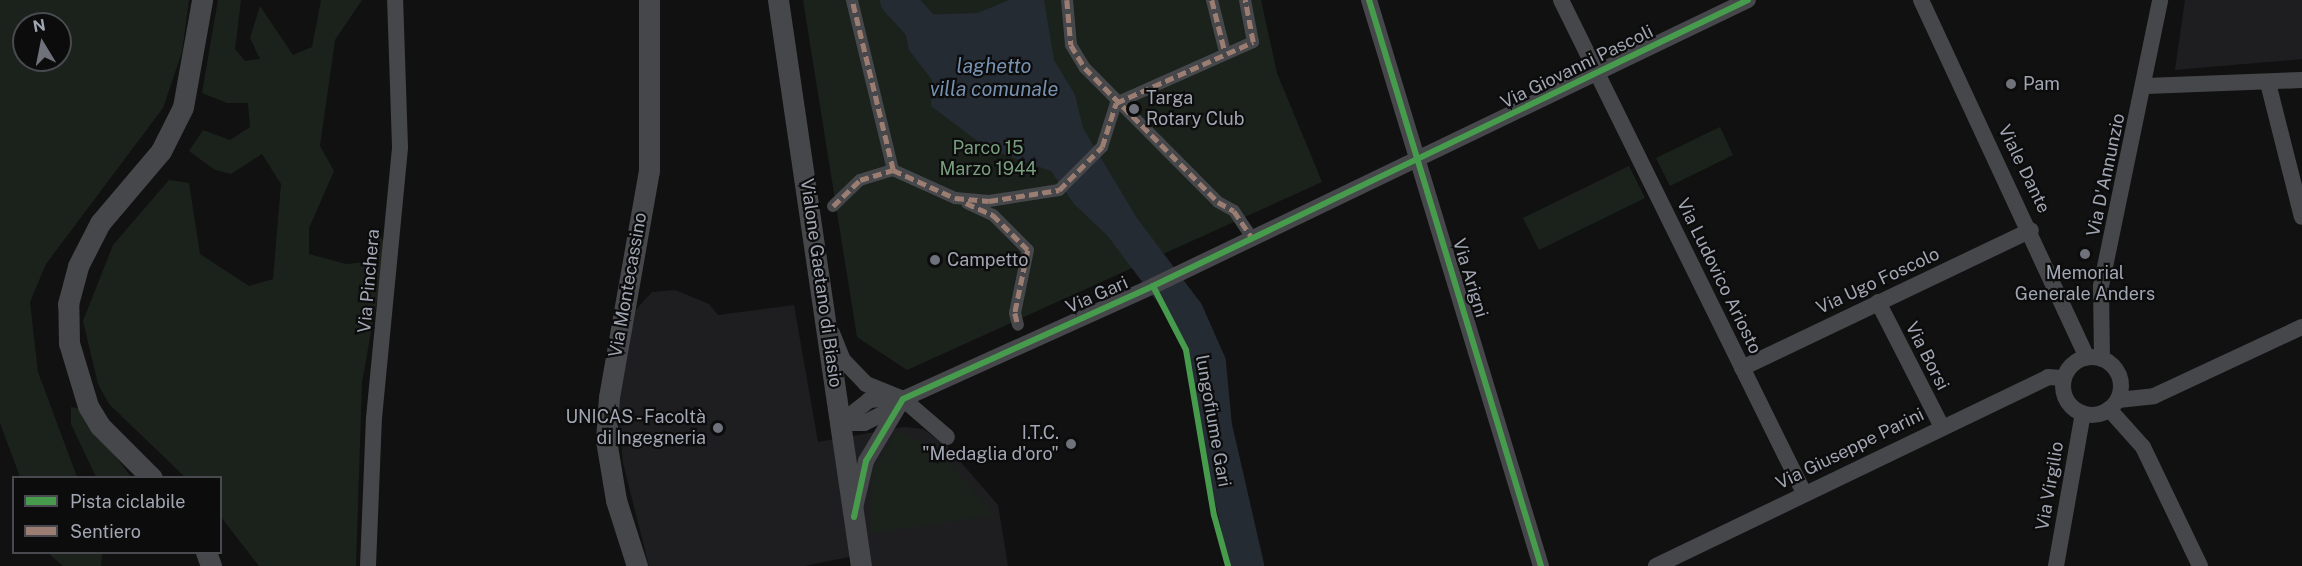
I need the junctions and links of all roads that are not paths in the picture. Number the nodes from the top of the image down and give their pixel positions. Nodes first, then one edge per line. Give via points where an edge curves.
1 (202, 0) edge
2 (395, 0) edge
3 (649, 0) edge
4 (777, 0) edge
5 (852, 0) edge
6 (1068, 0) edge
7 (1212, 0) edge
8 (1245, 0) edge
9 (1369, 0) edge
10 (1561, 0) edge
11 (1748, 0) edge
12 (1921, 0) edge
13 (2160, 0) edge
14 (1225, 52) junction
15 (1599, 75) junction
16 (2302, 80) edge
17 (2268, 83) junction
18 (2146, 86) junction
19 (1116, 103) junction
20 (1419, 158) junction
21 (893, 170) junction
22 (955, 198) junction
23 (833, 206) dead end
24 (2302, 217) edge
25 (2031, 230) junction
26 (1252, 238) junction
27 (1878, 302) junction
28 (827, 321) junction
29 (1018, 325) dead end
30 (2302, 327) edge
31 (2095, 358) junction
32 (1742, 368) junction
33 (2064, 378) junction
34 (898, 404) junction
35 (2113, 405) junction
36 (2083, 413) junction
37 (840, 423) junction
38 (1942, 427) junction
39 (946, 437) dead end
40 (151, 476) edge
41 (1804, 493) junction
42 (854, 517) junction
43 (368, 566) edge
44 (637, 566) edge
45 (861, 566) edge
46 (1541, 566) edge
47 (1656, 566) edge
48 (2056, 566) edge
49 (2200, 566) edge

1 - 40 street via 183,107 161,151 100,223 78,266 68,304 69,343 88,406 100,426
2 - 43 street, Via Pinchera via 400,147 374,418
3 - 44 street, Via Montecassino via 649,171 612,376 606,440 616,500
4 - 28 street, Vialone Gaetano di Biasio
5 - 21 street
6 - 19 street via 1071,45
7 - 14 street
8 - 14 street via 1253,42
9 - 20 street, Via Arigni
10 - 15 street, Via Ludovico Ariosto
11 - 15 street, Via Giovanni Pascoli
12 - 25 street, Viale Dante
13 - 18 street, Via D'Annunzio
14 - 19 street
15 - 20 street, Via Giovanni Pascoli
15 - 32 street, Via Ludovico Ariosto
16 - 17 street
17 - 18 street
17 - 24 street
18 - 31 street, Via D'Annunzio via 2101,286
19 - 22 street via 1102,147 1059,190 988,201
19 - 26 street via 1218,202 1234,211
20 - 26 street, Via Gari
20 - 46 street, Via Arigni
21 - 22 street
21 - 23 street via 860,180
22 - 29 street via 993,215 1028,250 1015,313
25 - 27 street, Via Ugo Foscolo
25 - 31 street, Viale Dante
26 - 34 street, Via Gari
27 - 32 street, Via Ugo Foscolo
27 - 38 street, Via Borsi
28 - 34 street via 843,360 866,384
28 - 37 street, Vialone Gaetano di Biasio
30 - 35 street via 2154,396
31 - 33 street via 2073,365
31 - 35 street via 2118,372
32 - 41 street, Via Ludovico Ariosto
33 - 36 street via 2067,399
33 - 38 street, Via Giuseppe Parini via 2048,377
34 - 37 street, Via Gari via 869,400
34 - 39 street
34 - 42 street via 866,461
35 - 36 street
35 - 49 street via 2143,447
36 - 48 street, Via Virgilio
37 - 42 street, Vialone Gaetano di Biasio
38 - 41 street, Via Giuseppe Parini
41 - 47 street, Via Giuseppe Parini
42 - 45 street, Vialone Gaetano di Biasio

